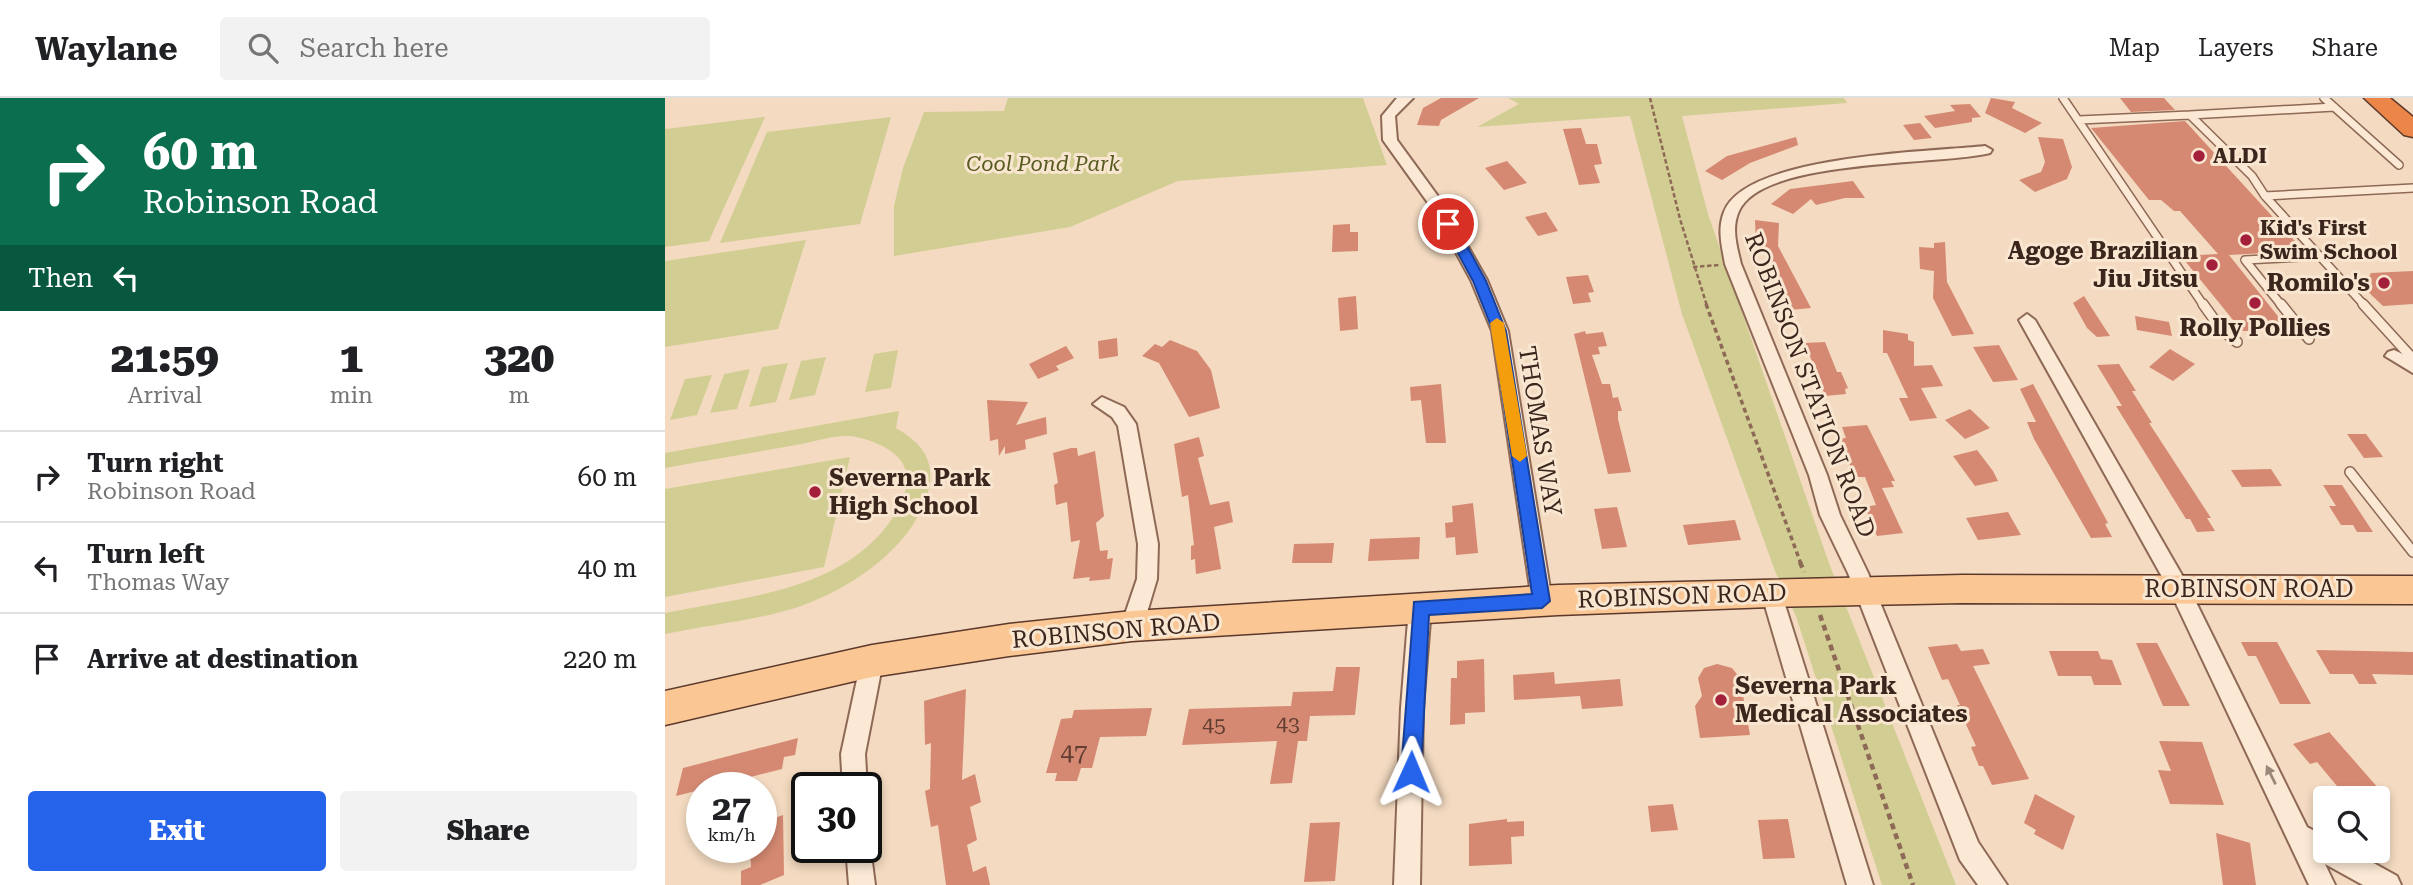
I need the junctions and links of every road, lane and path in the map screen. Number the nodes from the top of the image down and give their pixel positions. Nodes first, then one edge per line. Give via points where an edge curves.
1 (1406, 98) edge
2 (1650, 98) edge
3 (2063, 98) edge
4 (2324, 98) edge
5 (2376, 98) edge
6 (2389, 98) edge
7 (2334, 107) junction
8 (2190, 115) junction
9 (2413, 118) edge
10 (2079, 120) junction
11 (2413, 130) edge
12 (1985, 150) dead end
13 (2399, 165) dead end
14 (2411, 187) edge
15 (2265, 196) junction
16 (2319, 256) junction
17 (1733, 264) junction
18 (1693, 267) junction
19 (2027, 320) dead end
20 (2309, 339) dead end
21 (2237, 342) dead end
22 (2394, 356) dead end
23 (2413, 359) edge
24 (2413, 368) edge
25 (1102, 404) dead end
26 (2350, 472) dead end
27 (2413, 552) edge
28 (2179, 588) junction
29 (1865, 590) junction
30 (2413, 590) edge
31 (1811, 592) junction
32 (1771, 593) junction
33 (1542, 601) junction
34 (1420, 608) junction
35 (1132, 626) junction
36 (872, 661) junction
37 (665, 708) edge
38 (854, 772) edge
39 (2301, 837) junction
40 (860, 863) edge
41 (862, 885) edge
42 (1407, 885) edge
43 (1860, 885) edge
44 (1913, 885) edge
45 (1994, 885) edge
46 (2322, 885) edge
47 (2388, 885) edge

1 - 33 street, THOMAS WAY via 1389,112 1386,128 1390,140 1438,206 1500,331
2 - 18 path
3 - 10 lane
4 - 7 lane
5 - 11 highway
6 - 9 lane
7 - 8 lane
7 - 13 lane
8 - 10 lane
8 - 15 lane via 2252,176
10 - 21 lane via 2196,295
12 - 17 street, ROBINSON STATION ROAD via 1817,167 1767,180 1751,190 1728,216 1724,230
14 - 15 lane
15 - 16 lane
16 - 20 lane via 2245,260
16 - 23 lane
17 - 18 path
17 - 29 street, ROBINSON STATION ROAD via 1830,514
18 - 31 path
19 - 28 street
22 - 24 street
25 - 35 street via 1118,412 1127,424 1148,544 1147,579
26 - 27 lane
28 - 29 main road, ROBINSON ROAD
28 - 30 main road, ROBINSON ROAD
39 -> 28 street
29 - 31 main road, ROBINSON ROAD
29 - 45 street, ROBINSON STATION ROAD via 1969,851
31 - 32 main road, ROBINSON ROAD
31 - 44 path
32 - 33 main road, ROBINSON ROAD
32 - 43 street
33 - 34 main road, ROBINSON ROAD
34 - 35 main road, ROBINSON ROAD
34 - 42 street
35 - 36 main road, ROBINSON ROAD
36 - 37 main road, ROBINSON ROAD
36 - 38 street via 853,754
39 - 46 street
39 - 47 street
40 - 41 street

